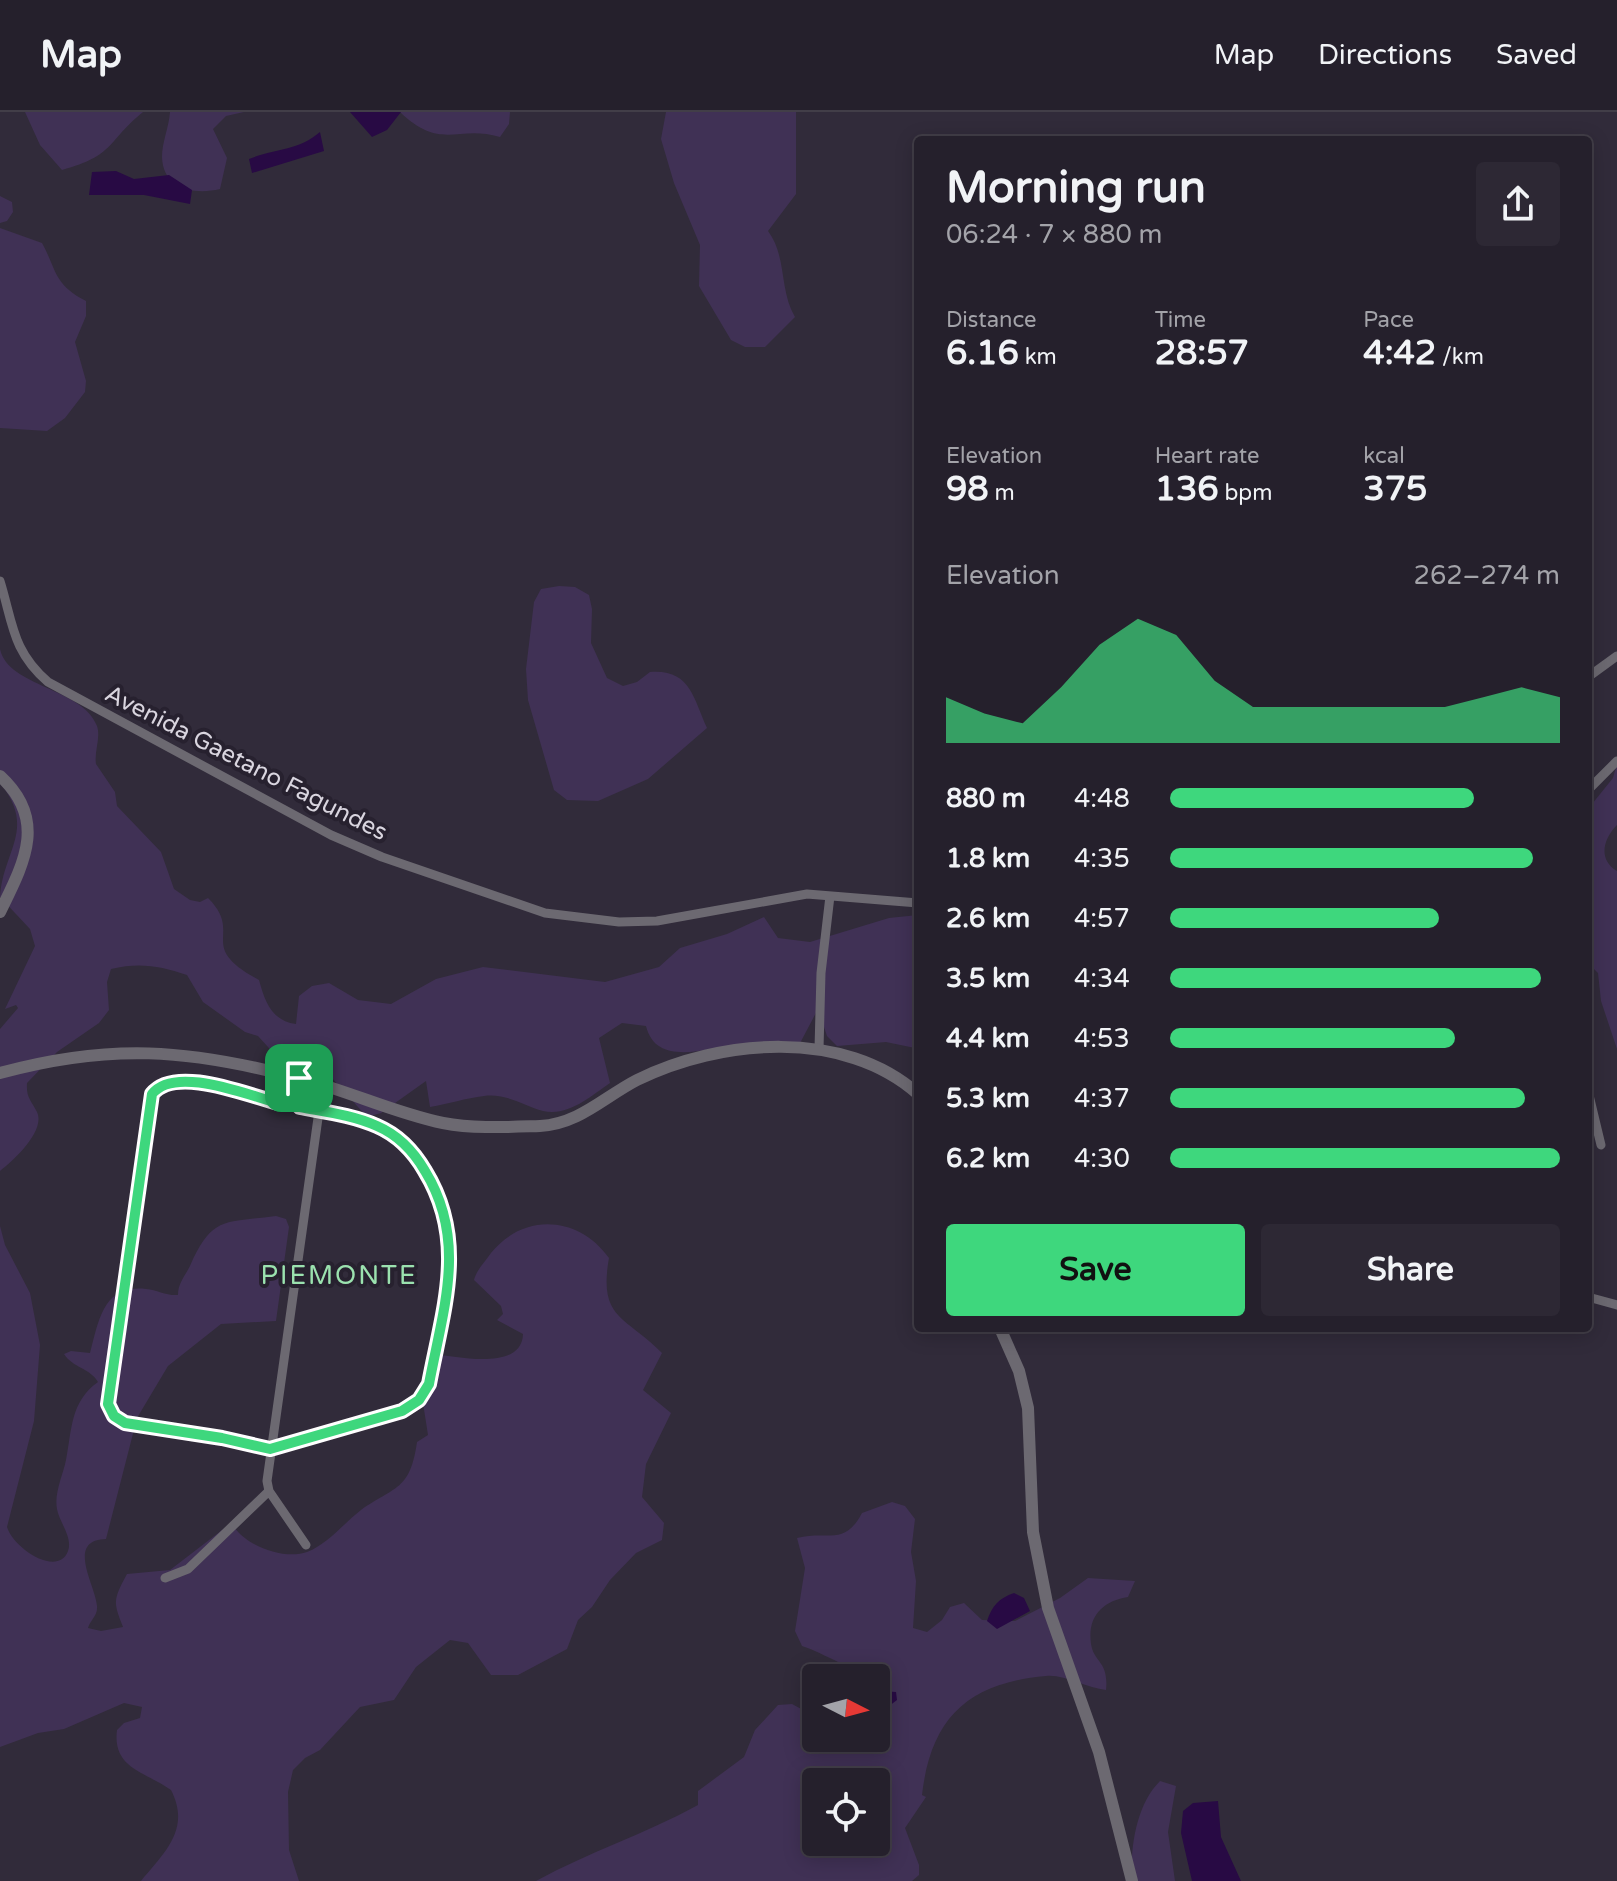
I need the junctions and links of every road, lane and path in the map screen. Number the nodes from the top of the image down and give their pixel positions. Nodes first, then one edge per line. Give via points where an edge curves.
1 (0, 581) edge
2 (1617, 656) edge
3 (1592, 674) edge
4 (1617, 761) edge
5 (0, 776) edge
6 (1592, 786) edge
7 (830, 896) junction
8 (914, 903) edge
9 (0, 912) edge
10 (819, 1049) junction
11 (0, 1073) edge
12 (285, 1075) junction
13 (299, 1078) junction
14 (914, 1091) edge
15 (278, 1103) junction
16 (300, 1107) junction
17 (1592, 1108) edge
18 (319, 1111) junction
19 (1601, 1145) dead end
20 (1592, 1298) edge
21 (1617, 1305) edge
22 (1002, 1332) edge
23 (270, 1449) junction
24 (269, 1491) junction
25 (306, 1545) dead end
26 (165, 1578) dead end
27 (1132, 1881) edge

1 - 7 street, Avenida Gaetano Fagundes via 21,652 48,682 331,835 382,857 545,913 619,922 657,921 807,894
2 - 3 street
4 - 6 street
5 - 9 street via 22,802 29,838
7 - 8 street, Avenida Gaetano Fagundes
7 - 10 street
10 - 13 street via 737,1051 669,1066 583,1115 543,1126 441,1122
10 - 14 street via 875,1067
11 - 12 street via 59,1057 114,1052 211,1058
12 - 13 street
12 - 15 street
13 - 16 street
15 - 16 street
15 - 23 street via 191,1081 165,1084 152,1094 108,1404 125,1423
16 - 18 street
17 - 19 street
18 - 23 street
18 - 23 street via 377,1126 416,1156 435,1186 447,1220 451,1266 429,1384 419,1400 402,1411
20 - 21 street
22 - 27 street via 1028,1408 1033,1532 1048,1608 1099,1752
23 - 24 street
24 - 25 street
24 - 26 street via 188,1569

